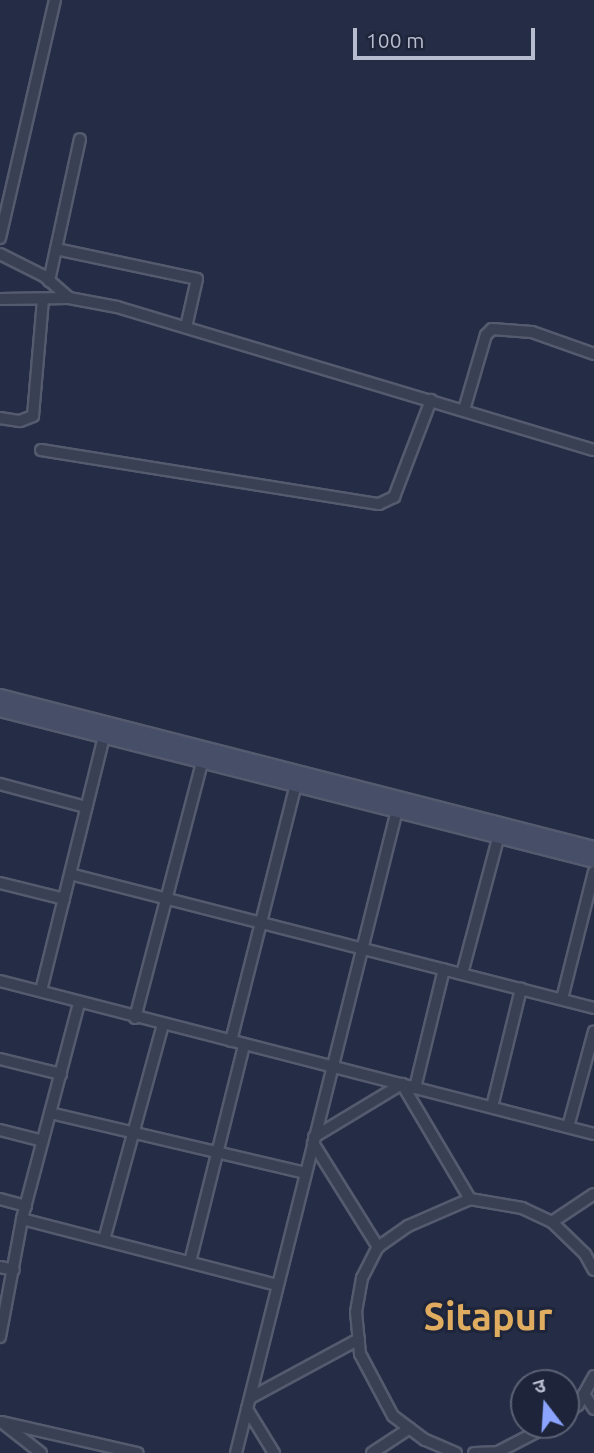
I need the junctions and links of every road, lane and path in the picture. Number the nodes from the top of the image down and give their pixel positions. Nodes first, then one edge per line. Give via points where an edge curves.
1 (55, 0) edge
2 (80, 139) dead end
3 (0, 238) edge
4 (56, 249) junction
5 (0, 254) edge
6 (49, 281) junction
7 (69, 298) junction
8 (0, 299) edge
9 (43, 300) junction
10 (186, 327) junction
11 (594, 355) edge
12 (431, 400) junction
13 (464, 410) junction
14 (0, 418) edge
15 (41, 450) dead end
16 (594, 450) edge
17 (0, 697) edge
18 (0, 709) edge
19 (104, 736) junction
20 (202, 762) junction
21 (0, 785) edge
22 (296, 785) junction
23 (86, 807) junction
24 (397, 810) junction
25 (499, 835) junction
26 (594, 849) edge
27 (594, 860) edge
28 (594, 872) edge
29 (70, 873) junction
30 (0, 883) edge
31 (167, 898) junction
32 (64, 899) junction
33 (261, 922) junction
34 (362, 948) junction
35 (444, 969) junction
36 (463, 974) junction
37 (0, 981) edge
38 (521, 989) junction
39 (41, 991) junction
40 (562, 999) junction
41 (79, 1004) junction
42 (594, 1007) edge
43 (135, 1018) junction
44 (163, 1025) junction
45 (594, 1031) edge
46 (231, 1041) junction
47 (244, 1045) junction
48 (0, 1059) edge
49 (332, 1066) junction
50 (61, 1074) junction
51 (402, 1084) junction
52 (415, 1088) junction
53 (492, 1107) junction
54 (50, 1113) junction
55 (568, 1127) junction
56 (0, 1130) edge
57 (134, 1133) junction
58 (594, 1134) edge
59 (313, 1140) junction
60 (43, 1141) junction
61 (217, 1153) junction
62 (305, 1173) junction
63 (594, 1194) edge
64 (0, 1199) edge
65 (470, 1199) junction
66 (26, 1206) junction
67 (22, 1219) junction
68 (552, 1222) junction
69 (104, 1240) junction
70 (378, 1247) junction
71 (190, 1262) junction
72 (0, 1267) edge
73 (14, 1270) junction
74 (594, 1270) edge
75 (277, 1285) junction
76 (0, 1337) edge
77 (359, 1339) junction
78 (594, 1376) edge
79 (584, 1394) junction
80 (580, 1398) edge
81 (248, 1403) junction
82 (594, 1409) edge
83 (1, 1421) edge
84 (410, 1428) junction
85 (524, 1439) edge
86 (499, 1452) edge
87 (41, 1453) edge
88 (138, 1453) edge
89 (236, 1453) edge
90 (274, 1453) edge
91 (372, 1453) edge
92 (456, 1453) edge
93 (474, 1453) edge

1 - 3 street
2 - 4 street
4 - 6 street
4 - 10 street via 197,279
5 - 6 street
6 - 7 street
7 - 9 street
7 - 10 street
8 - 9 street
9 - 14 street via 33,416 20,421
10 - 12 street
11 - 13 street via 532,332 492,329 486,335
12 - 13 street
12 - 15 street via 394,497 379,504
13 - 16 street
17 - 26 street
18 - 19 street
19 - 20 street
19 - 23 street
20 - 22 street
20 - 31 street
21 - 23 street
22 - 24 street
22 - 33 street
23 - 29 street
24 - 25 street
24 - 34 street
25 - 27 street
25 - 36 street
28 - 40 street
29 - 31 street
29 - 32 street
30 - 32 street
31 - 33 street
31 - 43 street
32 - 39 street
33 - 34 street
33 - 46 street
34 - 35 street
34 - 49 street
35 - 36 street
35 - 52 street
36 - 38 street
37 - 39 street
38 - 40 street
38 - 53 street
39 - 41 street
40 - 42 street
41 - 43 street
41 - 50 street
43 - 44 street
44 - 46 street
44 - 57 street
45 - 55 street
46 - 47 street
47 - 49 street
47 - 61 street
48 - 50 street
49 - 51 street
49 - 59 street
50 - 54 street
51 - 52 street
51 - 59 street
51 - 65 street
52 - 53 street
53 - 55 street
54 - 57 street
54 - 60 street
55 - 58 street
56 - 60 street
57 - 61 street
57 - 69 street
59 - 62 street
59 - 70 street
60 - 66 street
61 - 62 street
61 - 71 street
62 - 75 street
63 - 68 street
64 - 66 street
65 - 68 street via 522,1208
65 - 70 street via 408,1226
66 - 67 street
67 - 69 street
67 - 73 street
68 - 74 street via 585,1254
69 - 71 street
70 - 77 street via 362,1278 356,1312
71 - 75 street
72 - 73 street
73 - 76 street
75 - 81 street
77 - 81 street
77 - 84 street via 370,1380 393,1416
78 - 79 street
79 - 80 street
79 - 82 street
81 - 89 street
81 - 90 street
83 - 87 street
83 - 88 street
84 - 91 street
84 - 92 street
85 - 86 street
86 - 93 street

